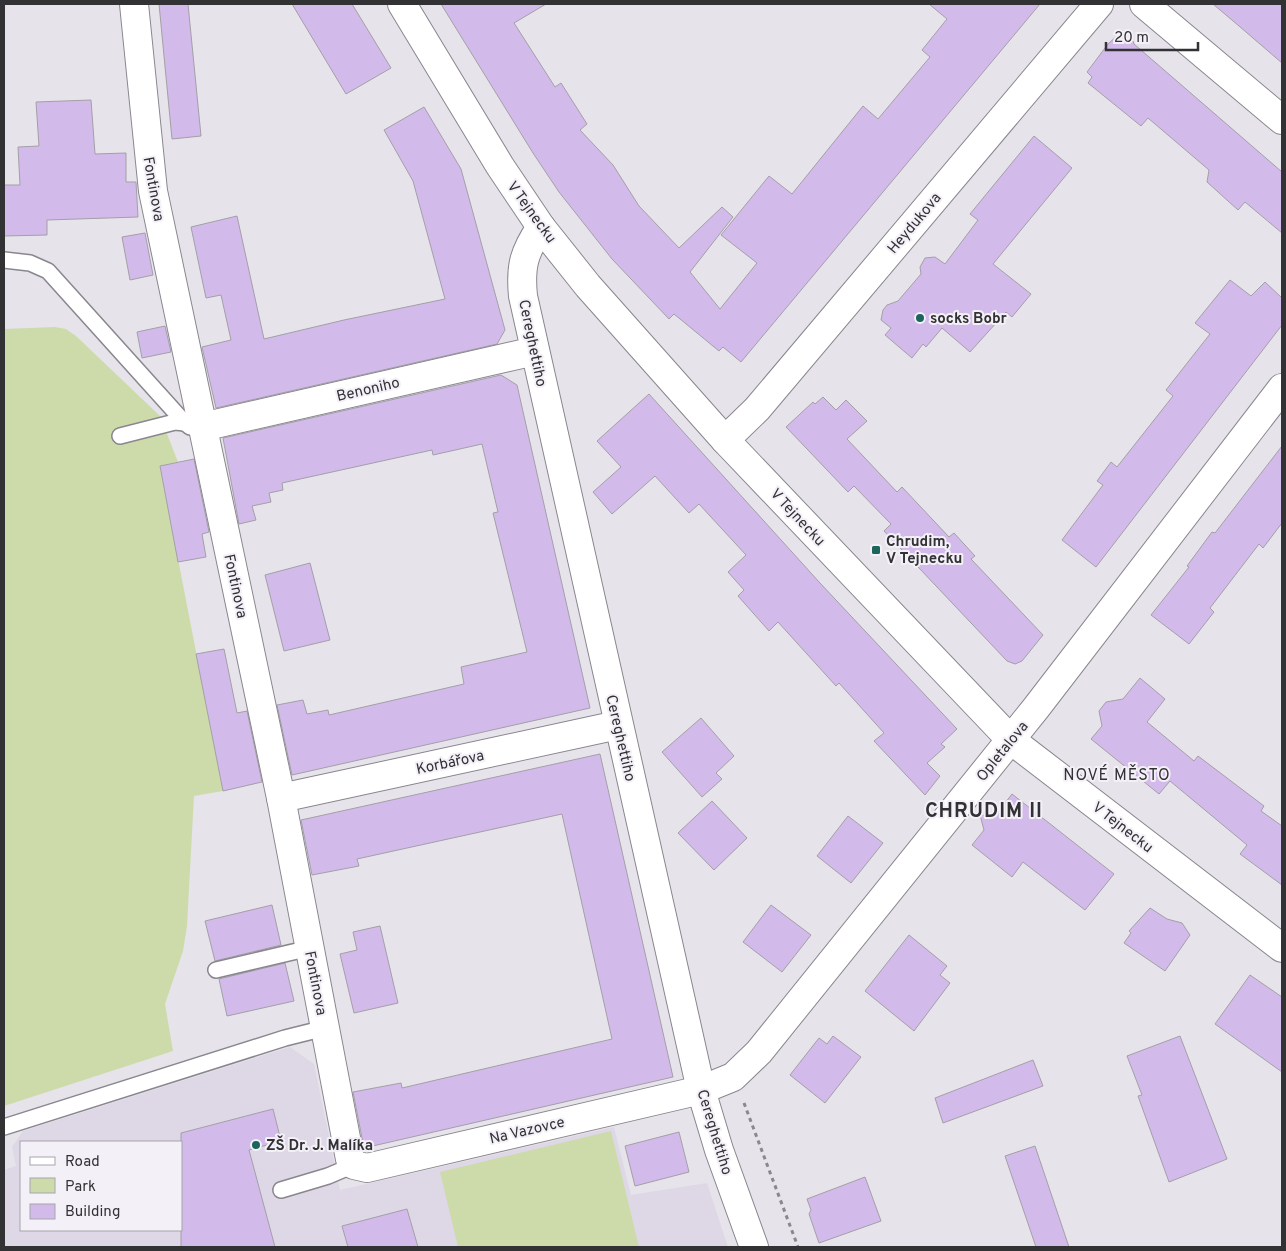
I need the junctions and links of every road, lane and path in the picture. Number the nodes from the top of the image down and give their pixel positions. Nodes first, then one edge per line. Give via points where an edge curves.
1 (134, 4) edge
2 (402, 4) edge
3 (1099, 4) edge
4 (1144, 4) edge
5 (1282, 120) edge
6 (541, 227) junction
7 (4, 260) edge
8 (535, 352) junction
9 (1282, 388) edge
10 (193, 425) junction
11 (120, 436) dead end
12 (725, 440) junction
13 (618, 725) junction
14 (1011, 740) junction
15 (281, 798) junction
16 (310, 948) junction
17 (1282, 948) edge
18 (216, 970) dead end
19 (325, 1028) junction
20 (734, 1077) junction
21 (701, 1090) junction
22 (4, 1127) edge
23 (354, 1165) junction
24 (281, 1190) dead end
25 (754, 1247) edge
26 (798, 1247) edge

1 - 10 street, Fontinova via 152,183
2 - 6 street, V Tejnecku via 500,166
3 - 12 street, Heydukova via 757,409
4 - 5 street
6 - 8 street, Cereghettiho via 525,254 521,279
6 - 12 street, V Tejnecku via 588,286
7 - 10 lane via 30,262 52,275
8 - 10 street, Benoniho
8 - 13 street, Cereghettiho
9 - 14 street, Opletalova
10 - 11 lane via 175,422
10 - 15 street, Fontinova
12 - 14 street, V Tejnecku
13 - 15 street, Korbářova
13 - 21 street, Cereghettiho
14 - 17 street, V Tejnecku
14 - 20 street, Opletalova via 759,1052
15 - 16 street, Fontinova
16 - 18 lane
16 - 19 street, Fontinova
19 - 22 lane
19 - 23 street, Fontinova via 350,1159
20 - 21 street, Opletalova
20 - 26 path
21 - 23 street, Na Vazovce via 367,1168
21 - 25 street, Cereghettiho
23 - 24 lane

